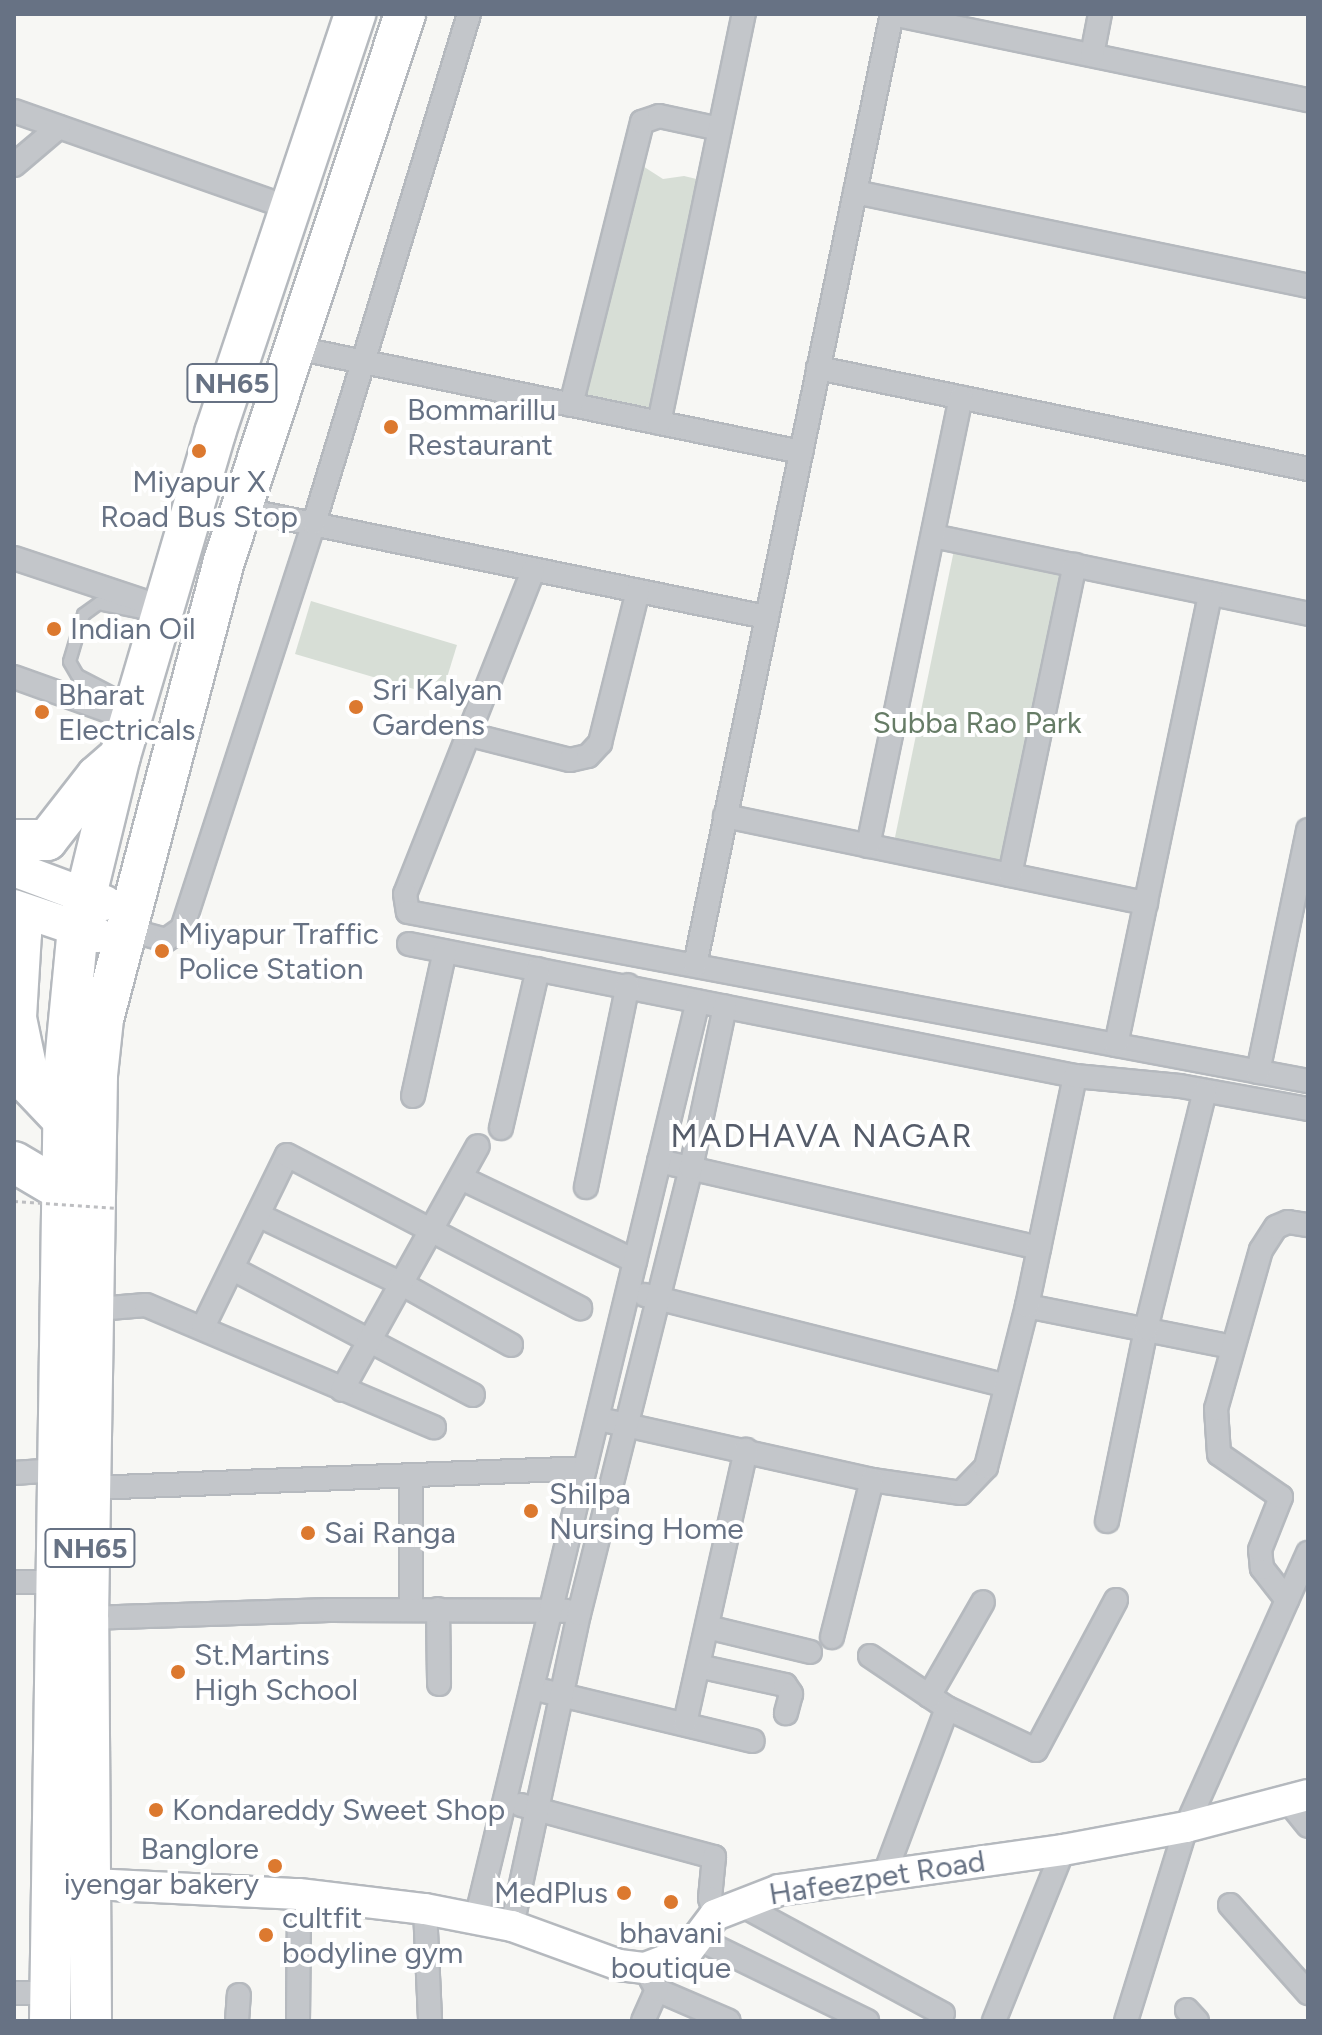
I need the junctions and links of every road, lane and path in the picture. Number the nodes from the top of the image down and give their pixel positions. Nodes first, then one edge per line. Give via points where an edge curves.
1 (355, 14) edge
2 (405, 14) edge
3 (469, 14) edge
4 (744, 14) edge
5 (892, 14) edge
6 (1100, 14) edge
7 (1092, 55) junction
8 (1308, 100) edge
9 (14, 111) edge
10 (59, 127) junction
11 (720, 129) junction
12 (14, 165) edge
13 (855, 192) junction
14 (292, 209) junction
15 (1308, 286) edge
16 (296, 348) junction
17 (362, 362) junction
18 (818, 368) junction
19 (961, 398) junction
20 (571, 405) junction
21 (659, 423) junction
22 (801, 452) junction
23 (1308, 469) edge
24 (240, 509) junction
25 (314, 523) junction
26 (933, 536) junction
27 (14, 558) edge
28 (1075, 565) junction
29 (533, 571) junction
30 (638, 591) junction
31 (1210, 594) junction
32 (163, 612) junction
33 (1308, 614) edge
34 (766, 617) junction
35 (14, 677) edge
36 (129, 727) junction
37 (467, 734) junction
38 (725, 816) junction
39 (1308, 830) edge
40 (14, 840) edge
41 (868, 846) junction
42 (14, 869) edge
43 (1010, 875) junction
44 (1146, 903) junction
45 (14, 907) edge
46 (14, 918) edge
47 (98, 918) junction
48 (473, 925) junction
49 (409, 944) dead end
50 (453, 953) junction
51 (695, 965) junction
52 (538, 969) junction
53 (628, 985) junction
54 (15, 994) edge
55 (698, 1001) junction
56 (725, 1007) junction
57 (1116, 1045) junction
58 (1262, 1073) junction
59 (1075, 1076) junction
60 (1308, 1081) edge
61 (1205, 1091) junction
62 (413, 1096) dead end
63 (1261, 1101) junction
64 (1308, 1109) edge
65 (65, 1122) junction
66 (501, 1128) dead end
67 (478, 1146) dead end
68 (659, 1161) junction
69 (14, 1162) edge
70 (691, 1168) junction
71 (461, 1178) junction
72 (586, 1187) dead end
73 (63, 1191) junction
74 (14, 1201) edge
75 (118, 1208) dead end
76 (258, 1215) junction
77 (1301, 1221) edge
78 (431, 1232) junction
79 (1039, 1248) junction
80 (635, 1261) junction
81 (233, 1269) junction
82 (402, 1284) junction
83 (628, 1292) junction
84 (659, 1298) junction
85 (1027, 1306) junction
86 (580, 1308) dead end
87 (97, 1309) junction
88 (203, 1327) junction
89 (1146, 1329) junction
90 (371, 1341) junction
91 (511, 1345) dead end
92 (1232, 1347) junction
93 (77, 1350) junction
94 (1004, 1385) junction
95 (342, 1390) junction
96 (76, 1393) junction
97 (473, 1395) dead end
98 (599, 1419) junction
99 (627, 1424) junction
100 (434, 1427) dead end
101 (746, 1450) junction
102 (585, 1468) junction
103 (57, 1470) junction
104 (14, 1473) edge
105 (411, 1478) junction
106 (872, 1480) junction
107 (92, 1488) junction
108 (1107, 1521) dead end
109 (1308, 1553) edge
110 (14, 1582) edge
111 (58, 1582) junction
112 (1116, 1600) dead end
113 (1287, 1600) junction
114 (983, 1602) dead end
115 (552, 1608) junction
116 (411, 1609) junction
117 (438, 1609) junction
118 (579, 1614) junction
119 (88, 1618) junction
120 (707, 1627) junction
121 (832, 1637) dead end
122 (810, 1652) dead end
123 (870, 1656) dead end
124 (698, 1666) junction
125 (439, 1684) dead end
126 (532, 1688) junction
127 (562, 1695) junction
128 (938, 1702) junction
129 (786, 1713) dead end
130 (685, 1723) junction
131 (753, 1741) dead end
132 (1298, 1798) edge
133 (505, 1801) junction
134 (535, 1809) junction
135 (1308, 1826) edge
136 (1186, 1827) junction
137 (1063, 1850) junction
138 (884, 1876) junction
139 (92, 1884) junction
140 (299, 1894) junction
141 (1230, 1905) dead end
142 (425, 1909) junction
143 (476, 1919) junction
144 (718, 1919) junction
145 (512, 1926) junction
146 (651, 1979) junction
147 (1308, 1993) edge
148 (239, 1995) dead end
149 (38, 2003) edge
150 (947, 2019) edge
151 (91, 2021) edge
152 (237, 2021) edge
153 (298, 2021) edge
154 (430, 2021) edge
155 (643, 2021) edge
156 (729, 2021) edge
157 (867, 2021) edge
158 (994, 2021) edge
159 (1126, 2021) edge

1 - 14 highway, NH65
2 - 16 highway, NH65
3 - 17 street
4 - 11 street
5 - 7 street
5 - 13 street
6 - 7 street
7 - 8 street
9 - 10 street
10 - 12 street
10 - 14 street
11 - 20 street via 659,116 642,122
11 - 21 street
13 - 15 street
13 - 18 street
14 - 32 highway, NH65 via 215,433
16 - 17 street
16 - 24 highway, NH65
17 - 20 street
17 - 25 street
18 - 19 street
18 - 22 street
19 - 23 street
19 - 26 street
20 - 21 street
21 - 22 street
22 - 34 street
24 - 25 street
24 - 47 highway, NH65 via 205,644
25 - 29 street
25 - 47 street via 182,929 166,940
26 - 28 street
26 - 41 street
27 - 32 street
28 - 31 street
28 - 43 street
29 - 30 street
29 - 37 street
30 - 34 street
30 - 37 street via 600,743 588,756 570,760
31 - 33 street
31 - 44 street
32 - 36 highway, NH65
32 - 36 lane via 98,603 83,614 72,649 69,661 77,675
34 - 38 street
35 - 36 street
36 - 40 highway via 47,840
36 - 47 highway, NH65
37 - 48 street via 404,901 417,917
38 - 41 street
38 - 51 street
39 - 58 street
41 - 43 street
42 - 47 main road
43 - 44 street
44 - 57 street
45 - 47 main road
46 - 54 highway via 21,933
47 - 65 highway, NH65
47 - 87 highway, NH65 via 103,1019 97,1075
48 - 50 street
48 - 51 street
49 - 50 street
50 - 52 street
50 - 62 street
51 - 57 street
52 - 53 street
52 - 66 street
53 - 55 street
53 - 72 street
54 - 65 highway via 30,1085
55 - 56 street
55 - 68 street
56 - 59 street
56 - 70 street
57 - 58 street
58 - 60 street
58 - 63 street
59 - 61 street
59 - 79 street
61 - 63 street
61 - 89 street
63 - 64 street
65 - 73 highway, NH65
67 - 71 street
68 - 70 street
68 - 80 street
69 - 73 highway
70 - 79 street
70 - 84 street
71 - 78 street
71 - 80 street
73 - 93 highway, NH65
74 - 75 path, bridge
76 - 78 street via 287,1155
76 - 81 street
76 - 82 street
77 - 92 street via 1276,1227 1256,1259
78 - 82 street
78 - 86 street
79 - 85 street
80 - 83 street
81 - 88 street
81 - 90 street
82 - 90 street
82 - 91 street
83 - 84 street
83 - 98 street
84 - 94 street
84 - 99 street
85 - 89 street
85 - 94 street
87 - 88 street via 146,1305
87 - 93 highway, NH65
88 - 95 street
89 - 92 street
89 - 108 street
90 - 95 street
90 - 97 street
92 - 113 street via 1215,1435 1219,1454 1281,1497 1260,1550 1262,1568
93 - 96 highway, NH65
94 - 106 street via 986,1467 961,1493
95 - 100 street
96 - 103 highway, NH65
96 - 107 highway, NH65
98 - 99 street
98 - 102 street
99 - 101 street
99 - 118 street
101 - 106 street
101 - 120 street
102 - 105 street
102 - 115 street
103 - 104 street
103 - 111 highway, NH65
105 - 107 street
105 - 116 street
106 - 121 street
107 - 119 highway, NH65
109 - 113 street
110 - 111 street
111 - 149 highway, NH65
112 - 128 street via 1036,1750
113 - 136 street
114 - 128 street
115 - 117 street
115 - 118 street
115 - 126 street
116 - 117 street
116 - 119 street
117 - 125 street
118 - 127 street
119 - 139 highway, NH65
120 - 122 street
120 - 124 street
123 - 128 street
124 - 129 street via 785,1685 791,1694
124 - 130 street
126 - 127 street
126 - 133 street
127 - 130 street
127 - 134 street
128 - 138 street
130 - 131 street
132 - 135 street
132 - 136 street, Hafeezpet Road
133 - 134 street
133 - 143 street
134 - 144 street via 714,1857 710,1898
134 - 145 street
136 - 137 street, Hafeezpet Road
136 - 159 street
137 - 138 street, Hafeezpet Road
137 - 158 street
138 - 144 street, Hafeezpet Road via 779,1890
139 - 140 street
139 - 151 highway, NH65
140 - 142 street
140 - 153 street
141 - 147 street
142 - 143 street
142 - 154 street
143 - 145 street
144 - 146 street, Hafeezpet Road
144 - 150 street
144 - 157 street
145 - 146 street
146 - 155 street
146 - 156 street
148 - 152 street

